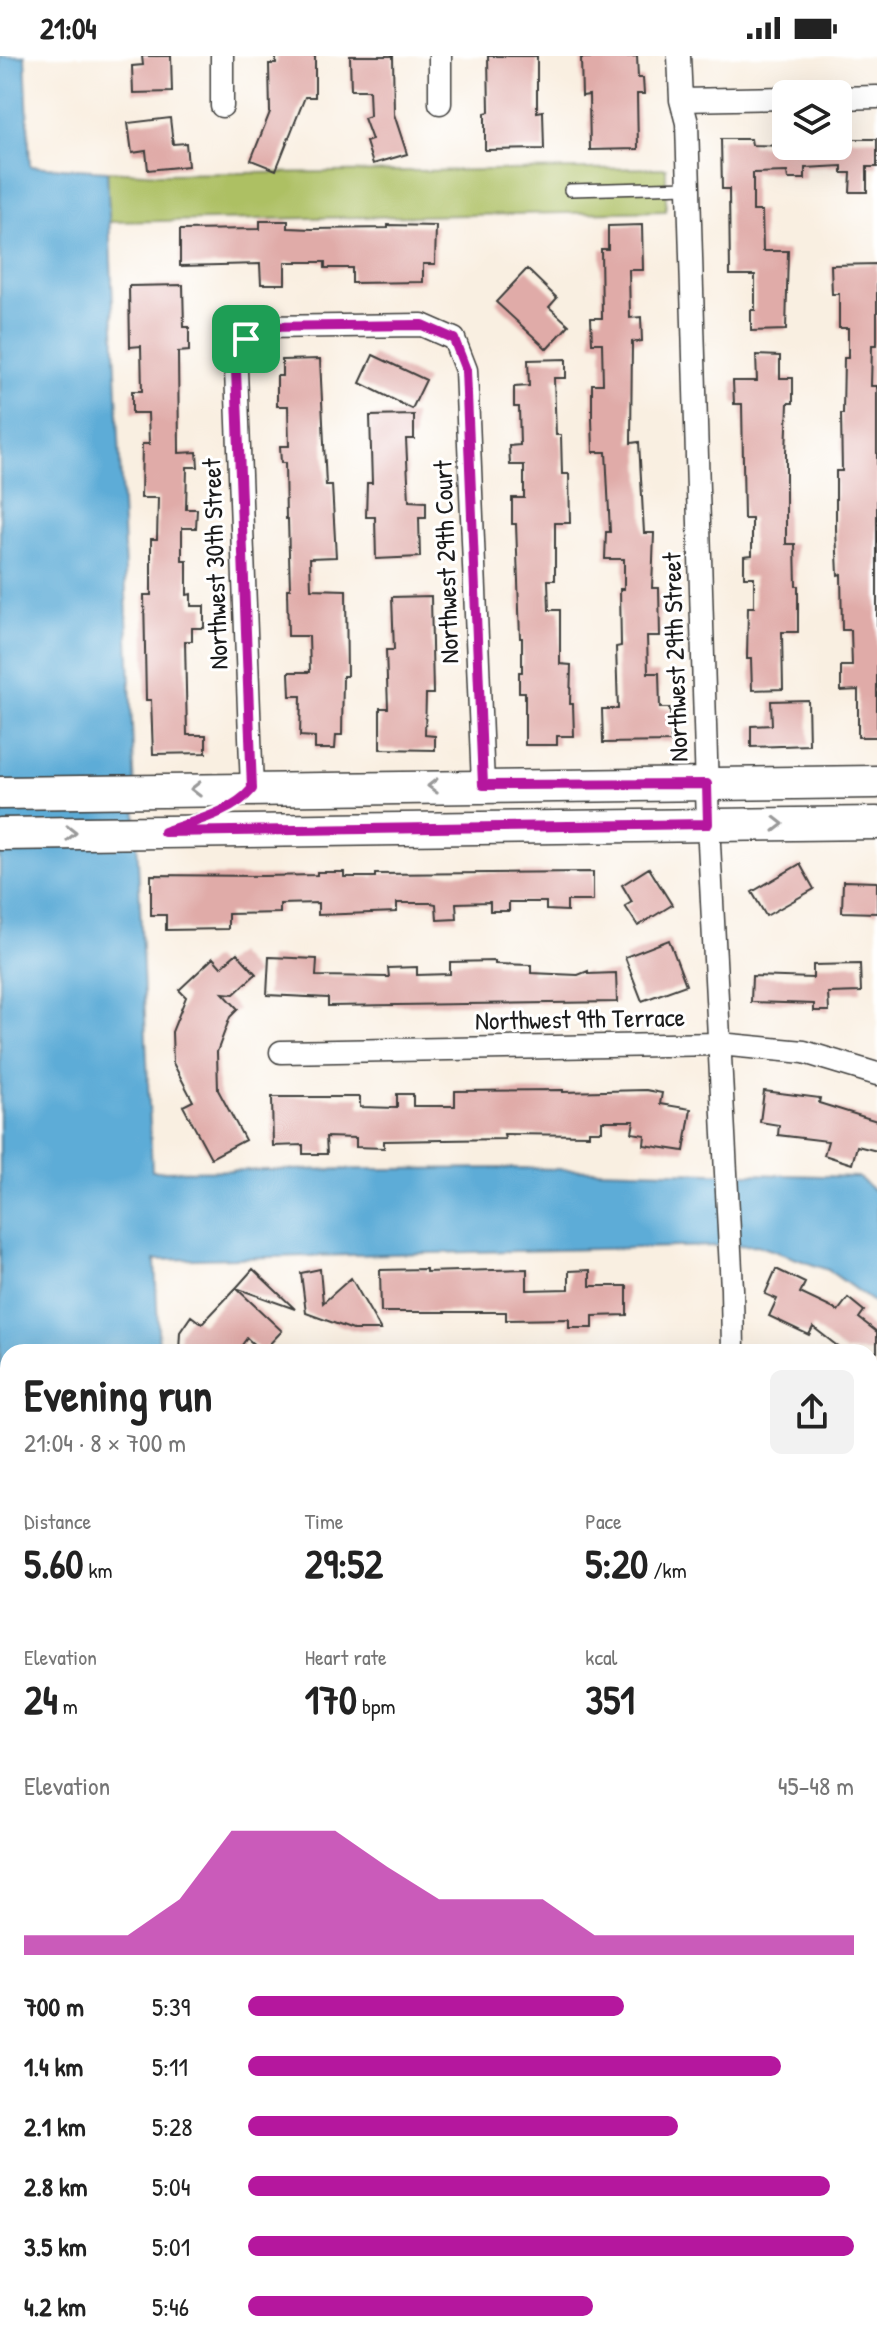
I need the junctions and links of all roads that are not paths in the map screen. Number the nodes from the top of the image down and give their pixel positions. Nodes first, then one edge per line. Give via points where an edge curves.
1 (222, 56) edge
2 (440, 56) edge
3 (679, 56) edge
4 (877, 97) edge
5 (772, 98) edge
6 (852, 98) edge
7 (681, 100) junction
8 (440, 103) dead end
9 (222, 106) dead end
10 (689, 187) junction
11 (570, 190) dead end
12 (246, 339) joint
13 (877, 782) edge
14 (707, 784) junction
15 (483, 785) junction
16 (252, 789) junction
17 (0, 793) edge
18 (877, 823) edge
19 (708, 824) junction
20 (153, 832) junction
21 (0, 834) edge
22 (719, 1044) junction
23 (281, 1052) dead end
24 (877, 1074) edge
25 (733, 1344) edge

1 - 9 street
2 - 8 street
3 - 7 street, Northwest 29th Street
4 - 6 street
5 - 7 street
7 - 10 street, Northwest 29th Street
10 - 11 lane
10 - 14 street, Northwest 29th Street
12 - 15 street, Northwest 29th Court via 261,327 422,325 454,339 466,370
12 - 16 street, Northwest 30th Street via 236,370
13 - 14 main road
14 - 15 main road
14 - 19 street, Northwest 29th Street
15 -> 16 main road
16 -> 17 main road
16 - 20 main road via 229,808
19 -> 18 main road
19 - 20 main road
19 - 22 street, Northwest 29th Street
21 -> 20 main road
22 - 23 street, Northwest 9th Terrace
22 - 24 street, Northwest 9th Terrace via 804,1052
22 - 25 street, Northwest 29th Street

